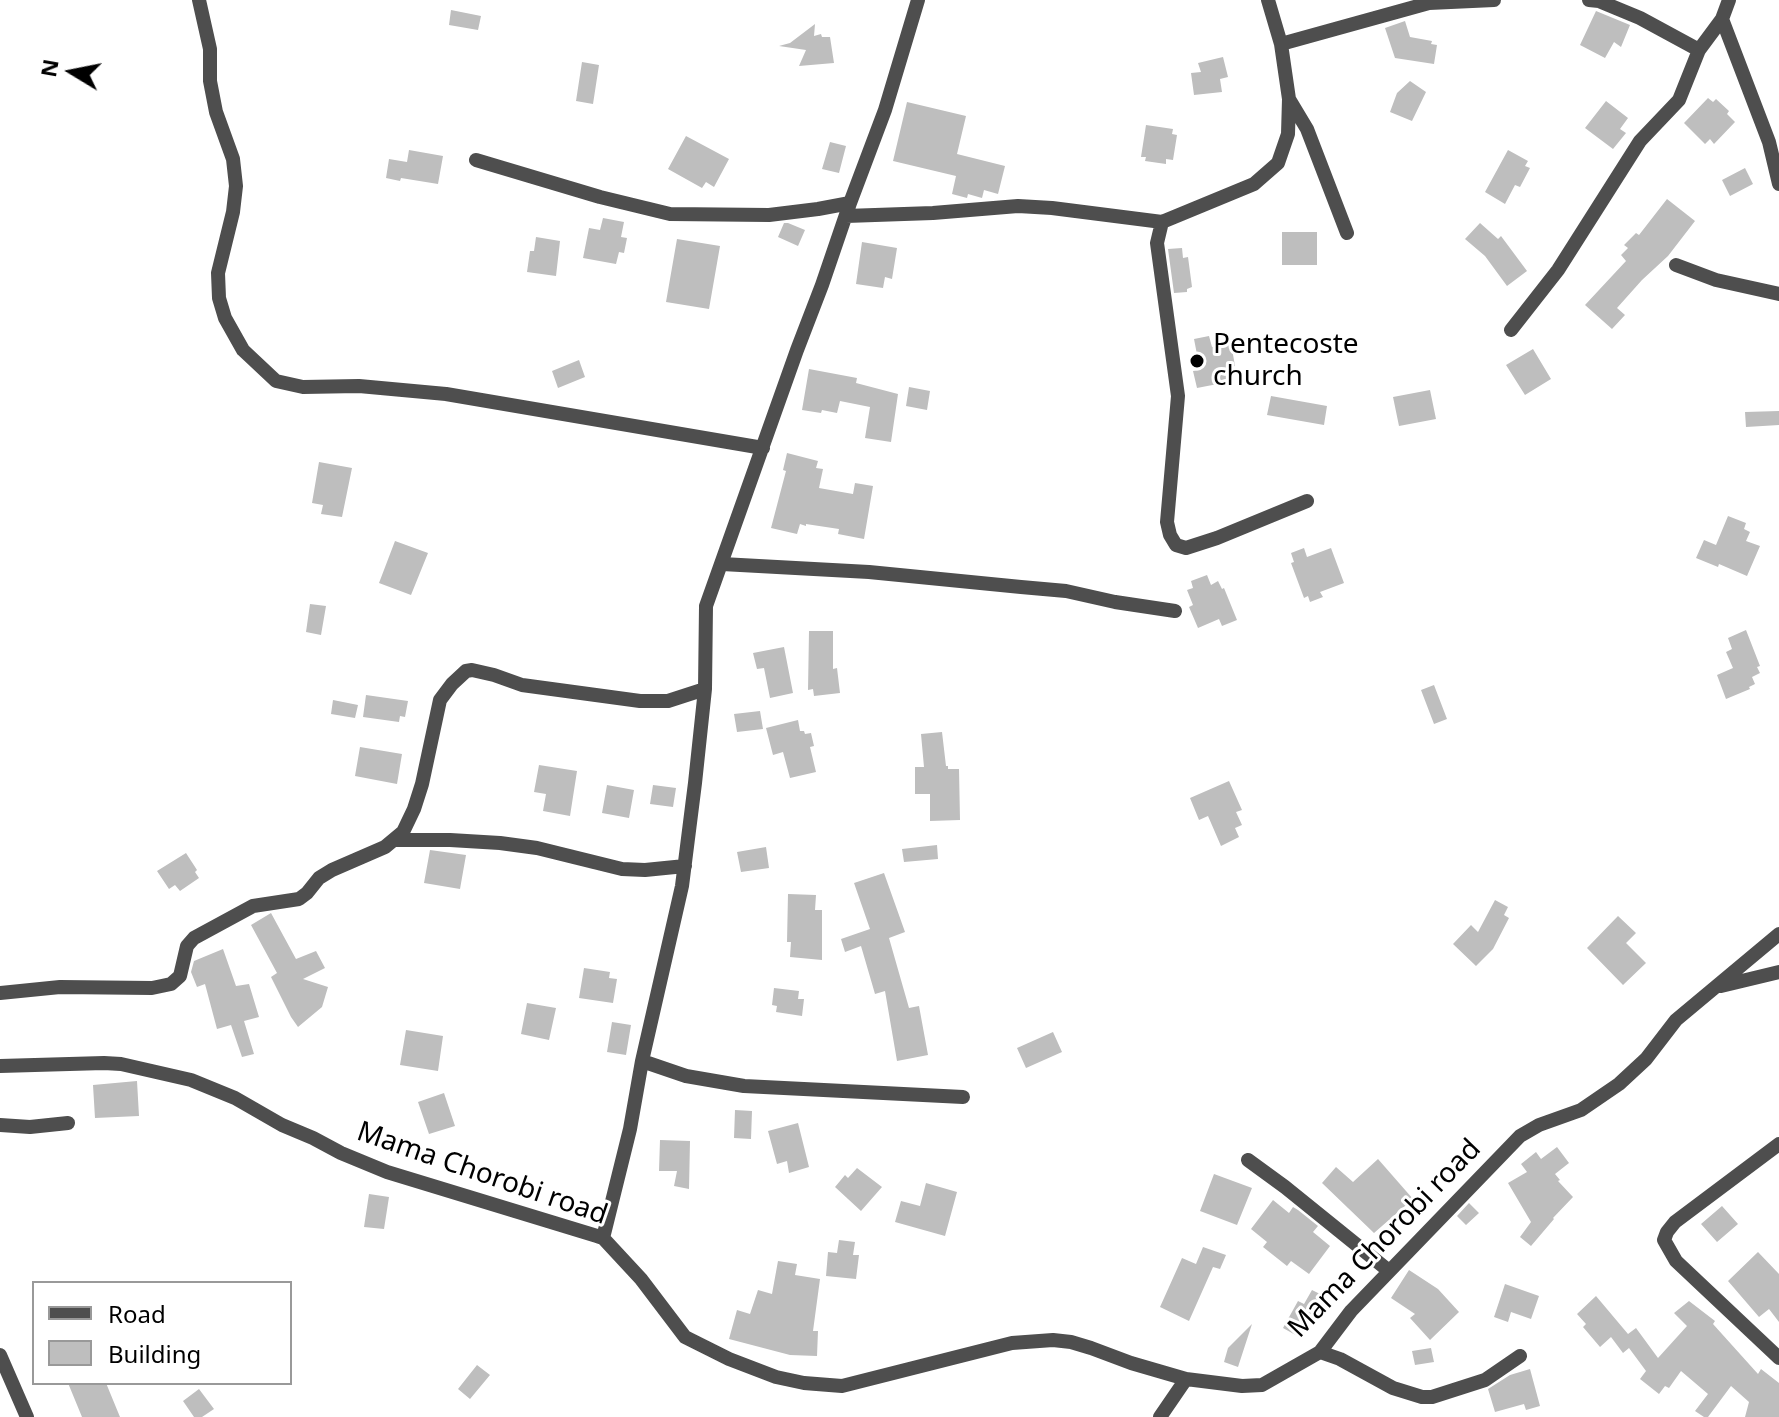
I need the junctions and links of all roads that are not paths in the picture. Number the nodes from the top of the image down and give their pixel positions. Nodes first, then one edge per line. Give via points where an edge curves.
1 (199, 0) edge
2 (918, 0) edge
3 (1268, 0) edge
4 (1494, 0) edge
5 (1589, 0) edge
6 (1729, 0) edge
7 (1429, 1) edge
8 (1722, 19) junction
9 (1281, 44) junction
10 (1699, 50) junction
11 (1289, 99) junction
12 (476, 160) dead end
13 (1779, 184) edge
14 (848, 210) junction
15 (1162, 222) junction
16 (1347, 233) dead end
17 (1676, 265) dead end
18 (1779, 294) edge
19 (1511, 330) dead end
20 (763, 448) junction
21 (1307, 501) dead end
22 (722, 564) junction
23 (1175, 611) dead end
24 (705, 689) junction
25 (395, 840) junction
26 (685, 866) junction
27 (1779, 934) edge
28 (1779, 972) edge
29 (1715, 987) junction
30 (0, 993) edge
31 (642, 1061) junction
32 (0, 1066) edge
33 (963, 1097) dead end
34 (68, 1123) dead end
35 (0, 1125) edge
36 (1779, 1144) edge
37 (1248, 1160) dead end
38 (603, 1238) junction
39 (1389, 1271) junction
40 (1320, 1352) junction
41 (0, 1355) edge
42 (1520, 1356) dead end
43 (1779, 1358) edge
44 (1186, 1379) junction
45 (27, 1417) edge
46 (1160, 1417) edge

1 - 20 street via 216,112 233,159 236,186 218,273 219,298 243,350 276,381 446,394
2 - 14 street
3 - 9 street
4 - 7 street
5 - 10 street via 1640,18
6 - 8 street
7 - 9 street
8 - 10 street
8 - 13 street via 1769,142
9 - 11 street
10 - 19 street via 1679,100 1640,141 1558,270
11 - 15 street via 1288,134 1278,163 1254,184
11 - 16 street via 1307,129
12 - 14 street via 670,214
14 - 15 street via 933,213 1018,206
14 - 20 street
15 - 21 street via 1157,243 1178,396 1170,535 1186,548
17 - 18 street
20 - 22 street
22 - 23 street via 1066,591
22 - 24 street via 706,606
24 - 25 street via 668,701 640,701 522,685 466,671 440,700 422,784 408,824
24 - 26 street
25 - 26 street via 500,843 622,869
25 - 30 street via 332,870 299,899 253,906 194,938 180,976 171,984
26 - 31 street
27 - 29 street, Mama Chorobi road
28 - 29 street
29 - 39 street, Mama Chorobi road via 1676,1020 1619,1084 1581,1110 1520,1136
31 - 33 street via 686,1076 744,1086
31 - 38 street
32 - 38 street, Mama Chorobi road via 121,1064 191,1080 378,1169
34 - 35 street
36 - 43 street via 1675,1222 1664,1240 1676,1261
37 - 39 street
38 - 44 street, Mama Chorobi road via 685,1337 776,1377 842,1386 1012,1343 1053,1340
39 - 40 street, Mama Chorobi road
40 - 42 street via 1422,1397 1485,1380
40 - 44 street, Mama Chorobi road via 1262,1385
41 - 45 street
44 - 46 street

